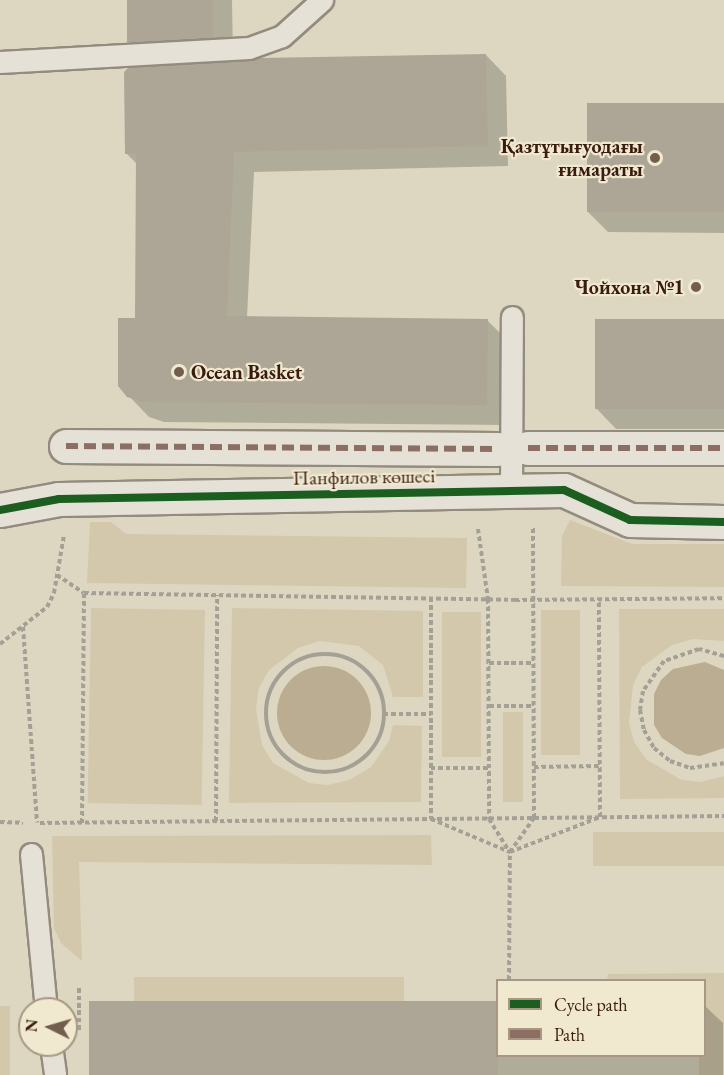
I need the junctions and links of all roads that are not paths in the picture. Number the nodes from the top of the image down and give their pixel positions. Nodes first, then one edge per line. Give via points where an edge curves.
1 (322, 0) edge
2 (0, 62) edge
3 (512, 317) dead end
4 (66, 447) dead end
5 (724, 448) edge
6 (511, 491) junction
7 (0, 510) edge
8 (724, 522) edge
9 (31, 854) dead end
10 (45, 997) edge
11 (53, 1057) edge
12 (55, 1075) edge

1 - 2 lane via 282,36 249,48
3 - 6 lane
4 - 5 street, Панфилов көшесі
6 - 7 street, Панфилов көшесі via 59,499
6 - 8 street, Панфилов көшесі via 564,490 630,520
9 - 10 lane
11 - 12 lane

